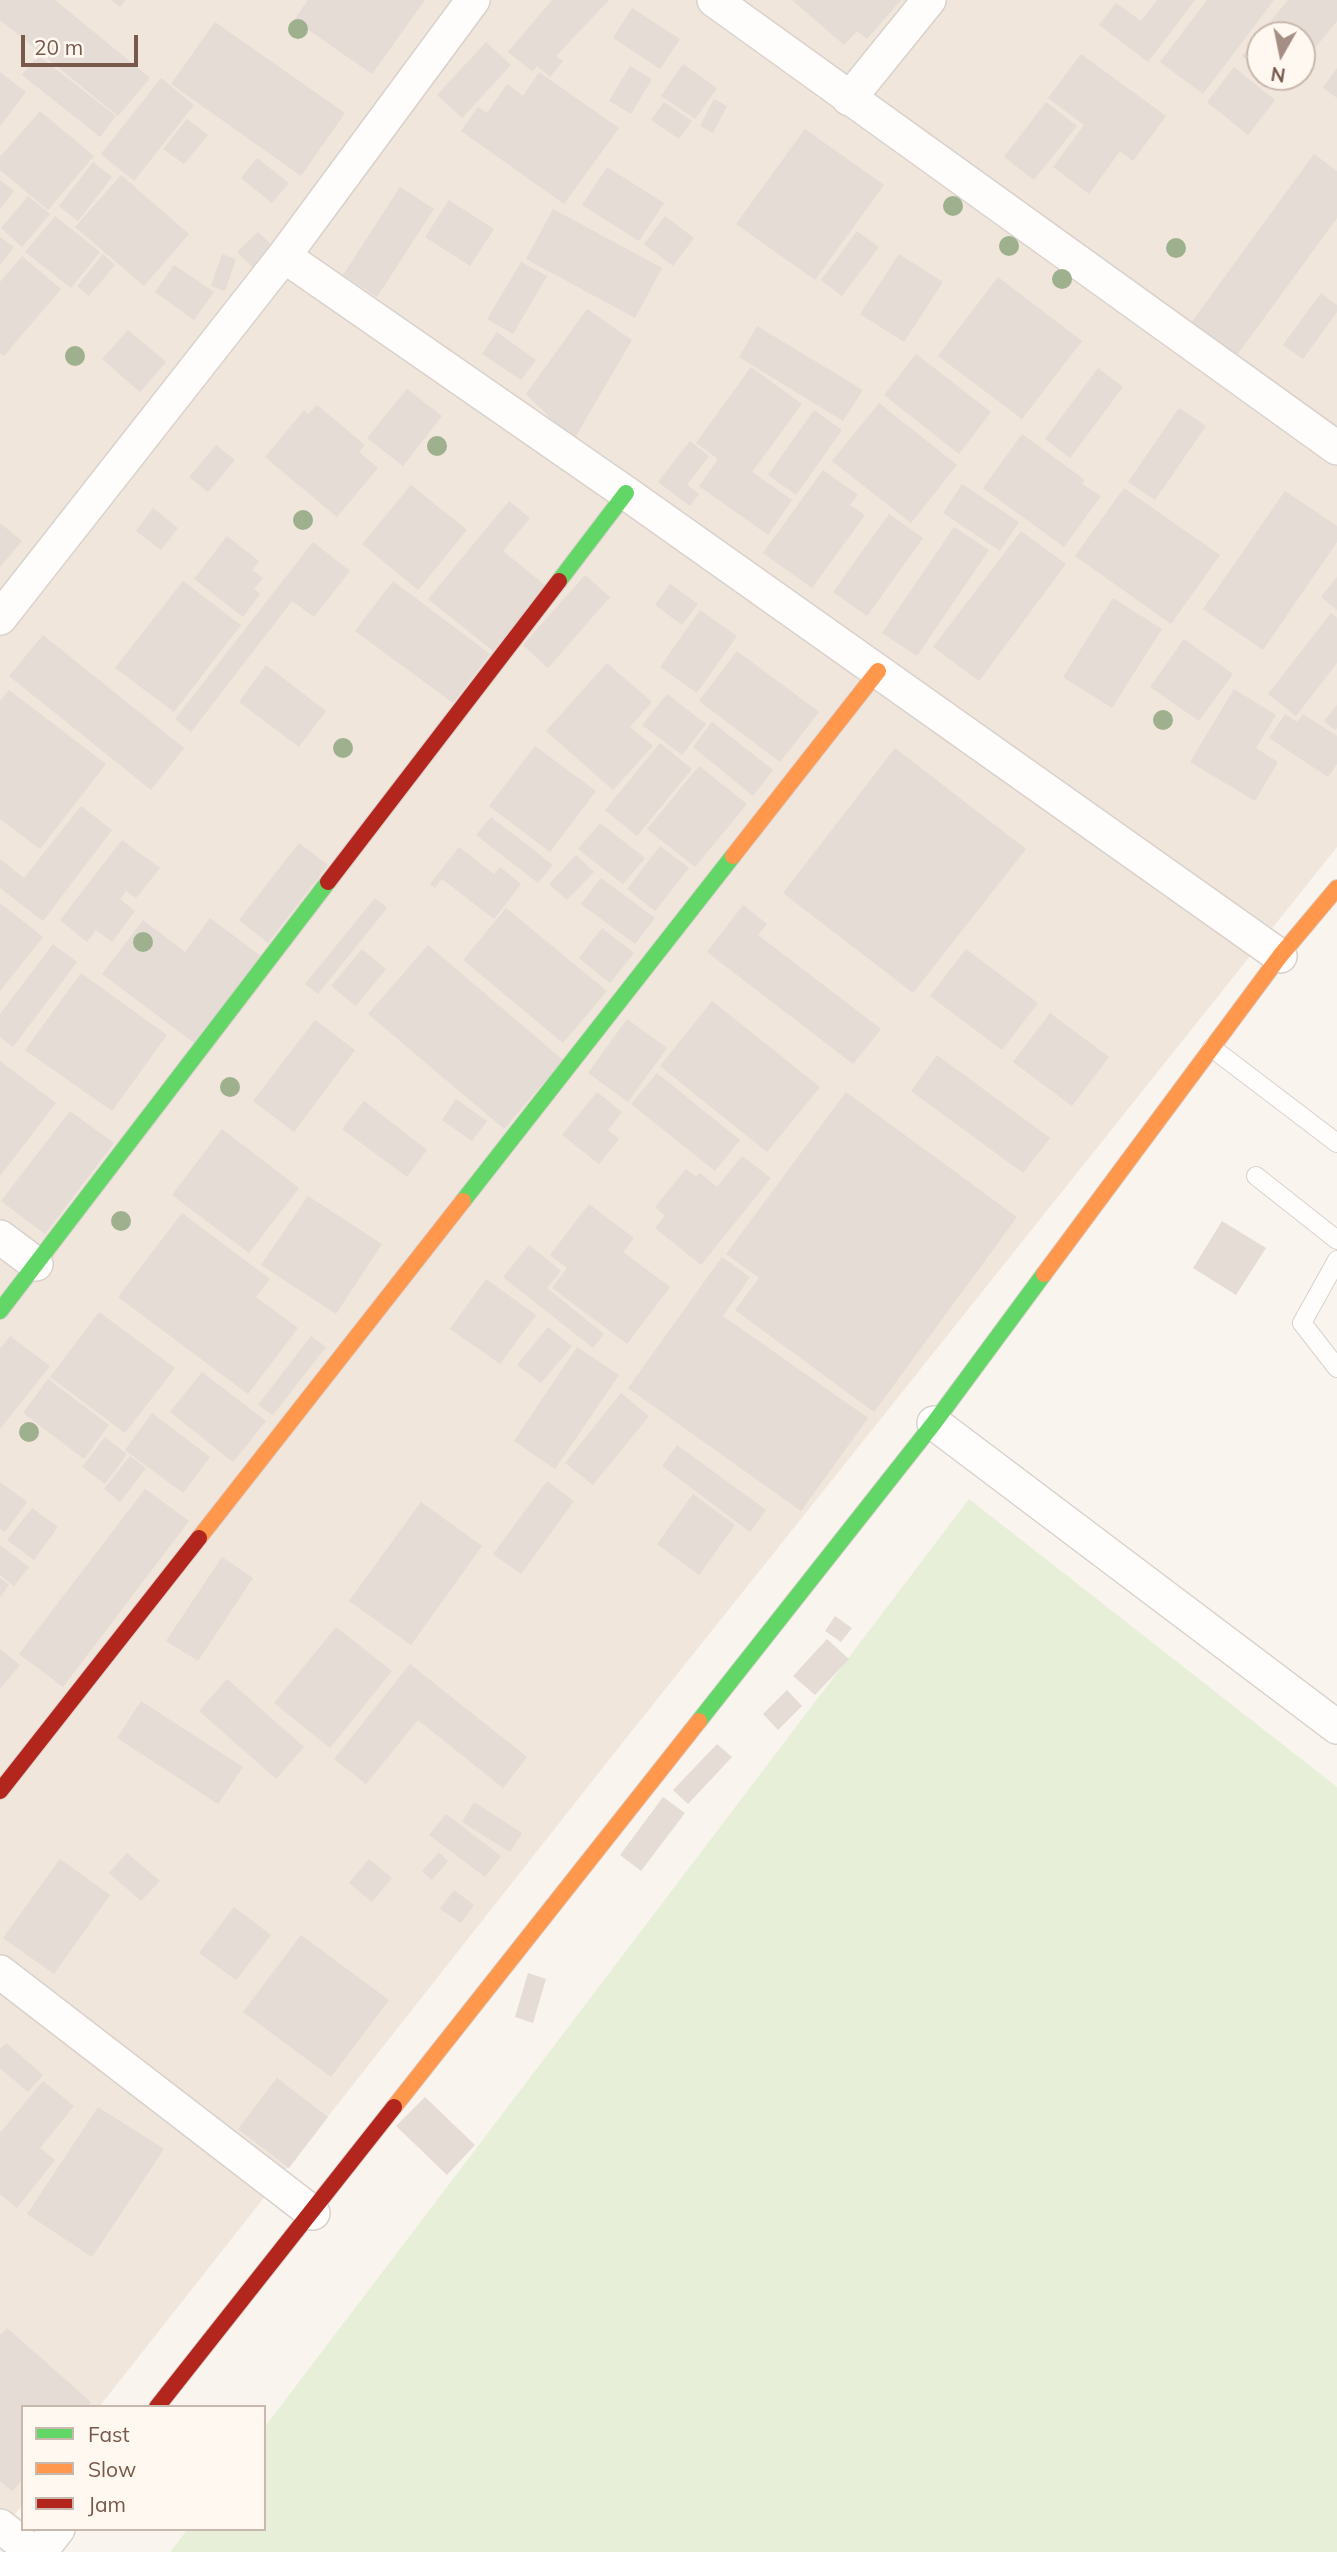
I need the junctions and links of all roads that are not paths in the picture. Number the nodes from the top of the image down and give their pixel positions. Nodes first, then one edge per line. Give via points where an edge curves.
1 (473, 0) edge
2 (714, 0) edge
3 (929, 0) edge
4 (849, 99) junction
5 (284, 256) junction
6 (1337, 448) edge
7 (626, 493) junction
8 (0, 618) edge
9 (878, 671) junction
10 (1337, 888) edge
11 (1279, 956) junction
12 (1212, 1048) junction
13 (1337, 1143) edge
14 (1256, 1176) dead end
15 (0, 1237) edge
16 (1337, 1240) edge
17 (1337, 1260) edge
18 (36, 1264) junction
19 (0, 1311) edge
20 (1337, 1368) edge
21 (934, 1423) junction
22 (1337, 1727) edge
23 (0, 1791) edge
24 (0, 1972) edge
25 (313, 2213) junction
26 (159, 2405) edge
27 (0, 2526) edge
28 (56, 2531) edge
29 (33, 2552) edge
30 (40, 2552) edge

1 - 5 street
2 - 4 street
3 - 4 street
4 - 6 street
5 - 7 street
5 - 8 street
7 - 9 street
7 - 18 street
9 - 11 street
9 - 23 street
10 - 11 street
11 - 12 street
12 - 13 lane
12 - 21 street
14 - 16 lane
15 - 18 street
17 - 20 lane via 1302,1323
18 - 19 street
21 - 22 street
21 - 25 street
24 - 25 street
25 - 26 street
27 - 29 street
28 - 30 street

